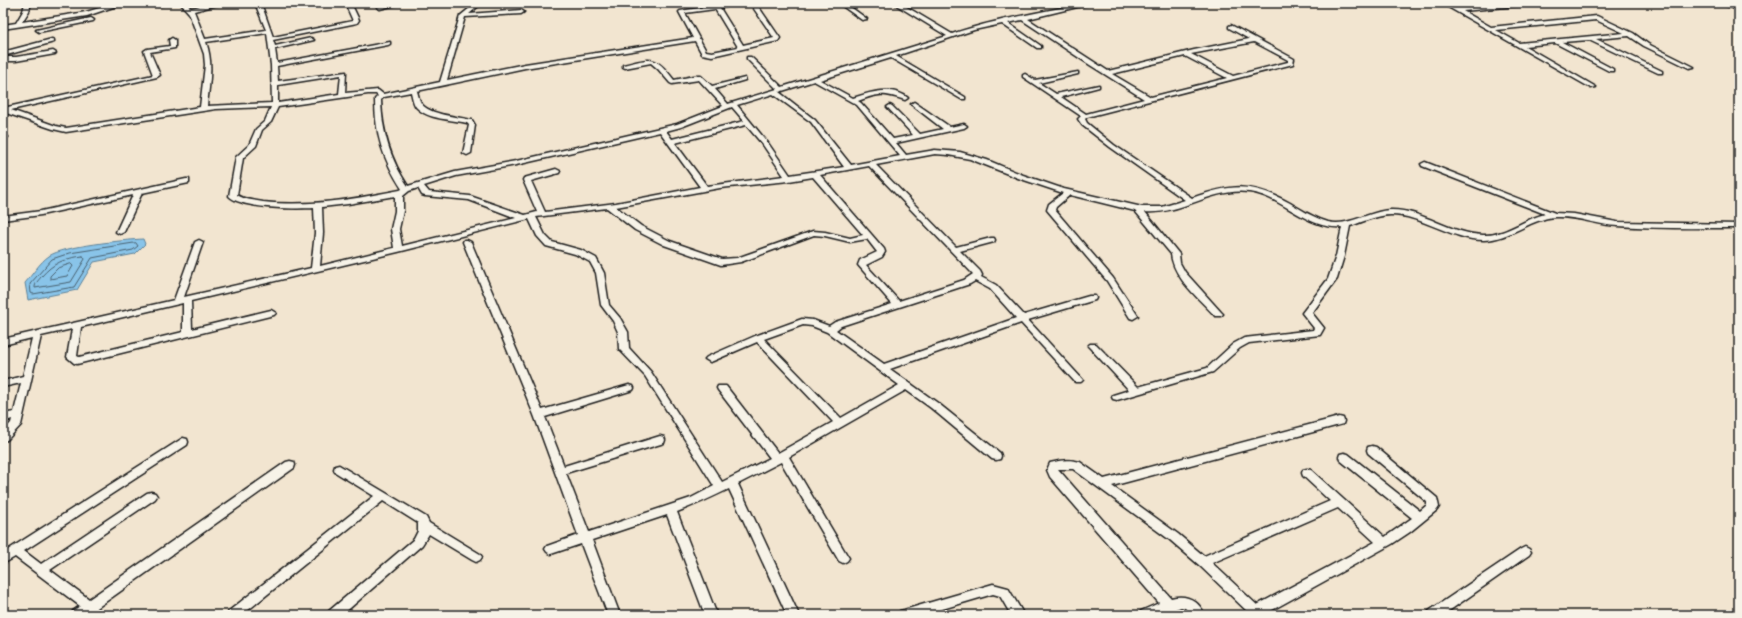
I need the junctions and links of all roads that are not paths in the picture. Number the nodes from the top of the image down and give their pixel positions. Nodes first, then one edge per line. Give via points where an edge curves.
1 (28, 3) edge
2 (122, 3) edge
3 (166, 3) edge
4 (184, 3) edge
5 (222, 3) edge
6 (258, 3) edge
7 (348, 3) edge
8 (400, 3) edge
9 (479, 3) edge
10 (743, 3) edge
11 (753, 3) edge
12 (841, 3) edge
13 (896, 3) edge
14 (1091, 3) edge
15 (1444, 3) edge
16 (1528, 3) edge
17 (1721, 3) edge
18 (160, 5) dead end
19 (380, 7) dead end
20 (716, 7) junction
21 (1739, 8) edge
22 (190, 10) junction
23 (1458, 10) junction
24 (521, 12) dead end
25 (463, 16) junction
26 (1023, 18) junction
27 (864, 19) dead end
28 (91, 20) dead end
29 (42, 21) junction
30 (1003, 22) junction
31 (18, 25) junction
32 (3, 27) edge
33 (1231, 27) dead end
34 (1490, 29) junction
35 (1631, 34) junction
36 (270, 35) junction
37 (951, 36) junction
38 (1590, 38) junction
39 (697, 39) junction
40 (172, 40) dead end
41 (311, 40) dead end
42 (1254, 40) junction
43 (52, 41) dead end
44 (204, 41) junction
45 (1556, 41) junction
46 (388, 43) dead end
47 (1518, 45) junction
48 (1039, 47) dead end
49 (272, 48) junction
50 (742, 48) junction
51 (53, 53) dead end
52 (3, 54) edge
53 (1186, 54) junction
54 (892, 56) junction
55 (748, 58) dead end
56 (3, 59) edge
57 (274, 65) junction
58 (625, 66) dead end
59 (1691, 67) dead end
60 (1611, 70) dead end
61 (1660, 72) dead end
62 (1076, 73) dead end
63 (1107, 73) junction
64 (1025, 76) dead end
65 (1232, 78) junction
66 (814, 79) junction
67 (743, 80) dead end
68 (1033, 82) junction
69 (275, 83) junction
70 (443, 83) junction
71 (1097, 86) dead end
72 (1593, 87) dead end
73 (711, 88) junction
74 (413, 89) junction
75 (777, 90) junction
76 (342, 95) junction
77 (382, 96) junction
78 (1056, 96) junction
79 (905, 98) dead end
80 (963, 98) dead end
81 (1149, 99) junction
82 (853, 100) junction
83 (914, 104) dead end
84 (275, 105) junction
85 (730, 105) junction
86 (890, 107) dead end
87 (203, 109) junction
88 (4, 110) edge
89 (1085, 116) junction
90 (749, 122) junction
91 (964, 126) dead end
92 (948, 129) junction
93 (662, 130) junction
94 (918, 136) junction
95 (671, 142) junction
96 (892, 142) junction
97 (467, 153) dead end
98 (902, 154) junction
99 (871, 164) junction
100 (1425, 164) dead end
101 (849, 168) junction
102 (556, 171) dead end
103 (816, 174) junction
104 (789, 179) junction
105 (186, 181) dead end
106 (420, 185) junction
107 (705, 189) junction
108 (404, 190) junction
109 (139, 191) junction
110 (1069, 192) junction
111 (1191, 201) junction
112 (318, 206) junction
113 (609, 206) junction
114 (1138, 209) junction
115 (542, 214) junction
116 (1555, 215) junction
117 (527, 217) junction
118 (3, 218) edge
119 (1346, 225) junction
120 (1739, 226) edge
121 (120, 232) dead end
122 (869, 236) junction
123 (991, 240) dead end
124 (199, 242) dead end
125 (467, 242) dead end
126 (398, 250) junction
127 (955, 250) junction
128 (316, 270) junction
129 (975, 278) junction
130 (1092, 298) dead end
131 (187, 300) junction
132 (178, 302) junction
133 (896, 304) junction
134 (271, 313) dead end
135 (1218, 314) dead end
136 (1133, 316) dead end
137 (1022, 319) junction
138 (77, 325) junction
139 (831, 330) junction
140 (188, 334) junction
141 (37, 335) junction
142 (758, 338) junction
143 (3, 342) edge
144 (1093, 346) dead end
145 (710, 359) dead end
146 (883, 368) junction
147 (27, 378) junction
148 (1078, 380) dead end
149 (3, 384) edge
150 (907, 385) junction
151 (629, 388) dead end
152 (722, 388) dead end
153 (1136, 391) junction
154 (1117, 397) dead end
155 (19, 414) junction
156 (539, 415) junction
157 (3, 418) edge
158 (1339, 421) dead end
159 (840, 423) junction
160 (3, 437) edge
161 (660, 440) dead end
162 (183, 442) dead end
163 (1372, 450) dead end
164 (996, 456) dead end
165 (780, 457) junction
166 (1344, 457) dead end
167 (290, 465) dead end
168 (340, 469) dead end
169 (561, 471) junction
170 (1308, 474) dead end
171 (1102, 484) junction
172 (726, 486) junction
173 (151, 496) dead end
174 (382, 496) junction
175 (1339, 502) junction
176 (670, 509) junction
177 (1420, 518) junction
178 (425, 526) junction
179 (586, 537) junction
180 (1384, 543) junction
181 (551, 549) dead end
182 (15, 551) junction
183 (1525, 552) dead end
184 (476, 557) dead end
185 (843, 558) dead end
186 (3, 559) edge
187 (1203, 562) junction
188 (41, 570) junction
189 (1169, 605) junction
190 (90, 606) junction
191 (907, 614) edge
192 (1258, 614) edge
193 (77, 615) edge
194 (233, 615) edge
195 (333, 615) edge
196 (614, 615) edge
197 (712, 615) edge
198 (793, 615) edge
199 (1018, 615) edge
200 (1145, 615) edge
201 (1199, 615) edge
202 (1433, 615) edge

1 - 31 street
2 - 29 street via 87,14
3 - 18 street
4 - 22 street
5 - 22 street
6 - 36 street
7 - 36 street via 355,22
8 - 19 street
9 - 25 street
10 - 20 street
11 - 50 street via 777,39 774,42
12 - 27 street
13 - 37 street
14 - 26 street
15 - 23 street
16 - 23 street
17 - 21 street
20 - 39 street via 682,12
20 - 50 street
22 - 44 street
23 - 34 street
24 - 25 street
25 - 70 street
26 - 30 street
26 - 63 street
28 - 29 street via 38,32
29 - 31 street
30 - 37 street
30 - 48 street
31 - 32 street
33 - 42 street
34 - 35 street via 1592,18 1603,20
34 - 47 street
35 - 38 street
35 - 59 street via 1646,45
36 - 44 street
36 - 49 street
37 - 54 street
38 - 45 street
38 - 61 street
39 - 50 street via 706,54
39 - 70 street via 555,61
40 - 88 street via 173,47 147,51 156,75
41 - 49 street
42 - 53 street
42 - 65 street via 1291,59 1291,62
43 - 52 street
44 - 87 street via 208,65
45 - 47 street
45 - 60 street
46 - 57 street
47 - 72 street
49 - 57 street
51 - 56 street
53 - 63 street
53 - 65 street
54 - 66 street
54 - 80 street
55 - 75 street
57 - 69 street
58 - 73 street via 654,61 672,82 700,77
62 - 68 street
63 - 81 street
64 - 68 street
65 - 81 street
66 - 75 street
66 - 82 street
67 - 73 street
68 - 78 street
69 - 76 street via 344,73
69 - 84 street
70 - 74 street
71 - 78 street
73 - 85 street
74 - 77 street
74 - 97 street via 418,105 423,109 441,116 470,121 472,125
75 - 85 street
75 - 101 street via 812,121
76 - 77 street via 375,92
76 - 84 street
77 - 108 street via 378,99 379,132 391,165
78 - 89 street
79 - 82 street via 894,93 880,92
81 - 89 street
82 - 96 street
83 - 92 street
84 - 87 street
84 - 112 street via 268,122 259,129 252,146 240,157 233,196 262,204
85 - 90 street
85 - 93 street via 688,123
86 - 94 street
87 - 88 street via 66,130
89 - 111 street via 1081,119 1084,124
90 - 95 street
90 - 104 street
91 - 92 street
92 - 94 street
93 - 95 street
93 - 106 street via 516,164 478,169
94 - 96 street
95 - 107 street
96 - 98 street
98 - 99 street
98 - 110 street via 951,152
99 - 101 street
99 - 127 street
100 - 116 street
101 - 103 street
102 - 115 street via 527,180
103 - 104 street
103 - 122 street
104 - 107 street
105 - 109 street
106 - 108 street
106 - 117 street via 428,194 470,198
107 - 113 street
108 - 112 street
108 - 126 street via 398,200 399,212 395,229
109 - 118 street
109 - 121 street
110 - 114 street
110 - 136 street via 1052,206 1051,210 1110,280
111 - 114 street via 1163,209
111 - 119 street via 1214,193 1250,189 1324,223
112 - 128 street
113 - 115 street
113 - 122 street via 638,228 667,243 721,262 738,260 813,233 850,240
114 - 135 street via 1175,254 1176,263 1182,273
115 - 117 street
116 - 119 street via 1491,238 1468,235 1393,213
116 - 120 street via 1617,224
117 - 126 street
117 - 172 street via 549,244 578,252 593,260 600,273 605,305 623,332 624,349 648,374
119 - 153 street via 1346,235 1331,283 1319,294 1307,313 1320,328 1318,333 1247,340 1240,343 1210,370
122 - 133 street via 881,252 862,265
123 - 127 street
124 - 132 street
125 - 156 street
126 - 128 street
127 - 129 street via 977,273
128 - 131 street
129 - 133 street
129 - 137 street via 993,287
130 - 137 street
131 - 132 street
131 - 140 street
132 - 138 street
133 - 139 street via 838,324
134 - 140 street
137 - 146 street
137 - 148 street
138 - 140 street via 72,357 77,361
138 - 141 street
139 - 142 street via 807,322
139 - 146 street
141 - 143 street
141 - 147 street
142 - 145 street
142 - 159 street
144 - 153 street
146 - 150 street
147 - 149 street
147 - 155 street
150 - 159 street
150 - 164 street
151 - 156 street
152 - 165 street
153 - 154 street
155 - 157 street
155 - 160 street via 16,425
156 - 169 street
158 - 171 street
159 - 165 street
161 - 169 street
162 - 182 street
163 - 177 street via 1433,501 1432,507
165 - 172 street
165 - 185 street
166 - 177 street
167 - 190 street
168 - 174 street
169 - 179 street
170 - 175 street
171 - 187 street
171 - 189 street via 1081,468 1071,464 1056,464 1053,468 1054,474
172 - 176 street via 695,501
172 - 198 street
173 - 188 street
174 - 178 street via 422,520
174 - 194 street
175 - 180 street
175 - 187 street
176 - 179 street
176 - 197 street
177 - 180 street
178 - 184 street
178 - 195 street via 425,531 418,542
179 - 181 street
179 - 196 street
180 - 192 street via 1321,576
182 - 186 street
182 - 188 street
183 - 202 street
187 - 192 street
188 - 190 street
189 - 200 street
189 - 201 street via 1186,602
190 - 193 street
191 - 199 street via 993,589 1004,592

